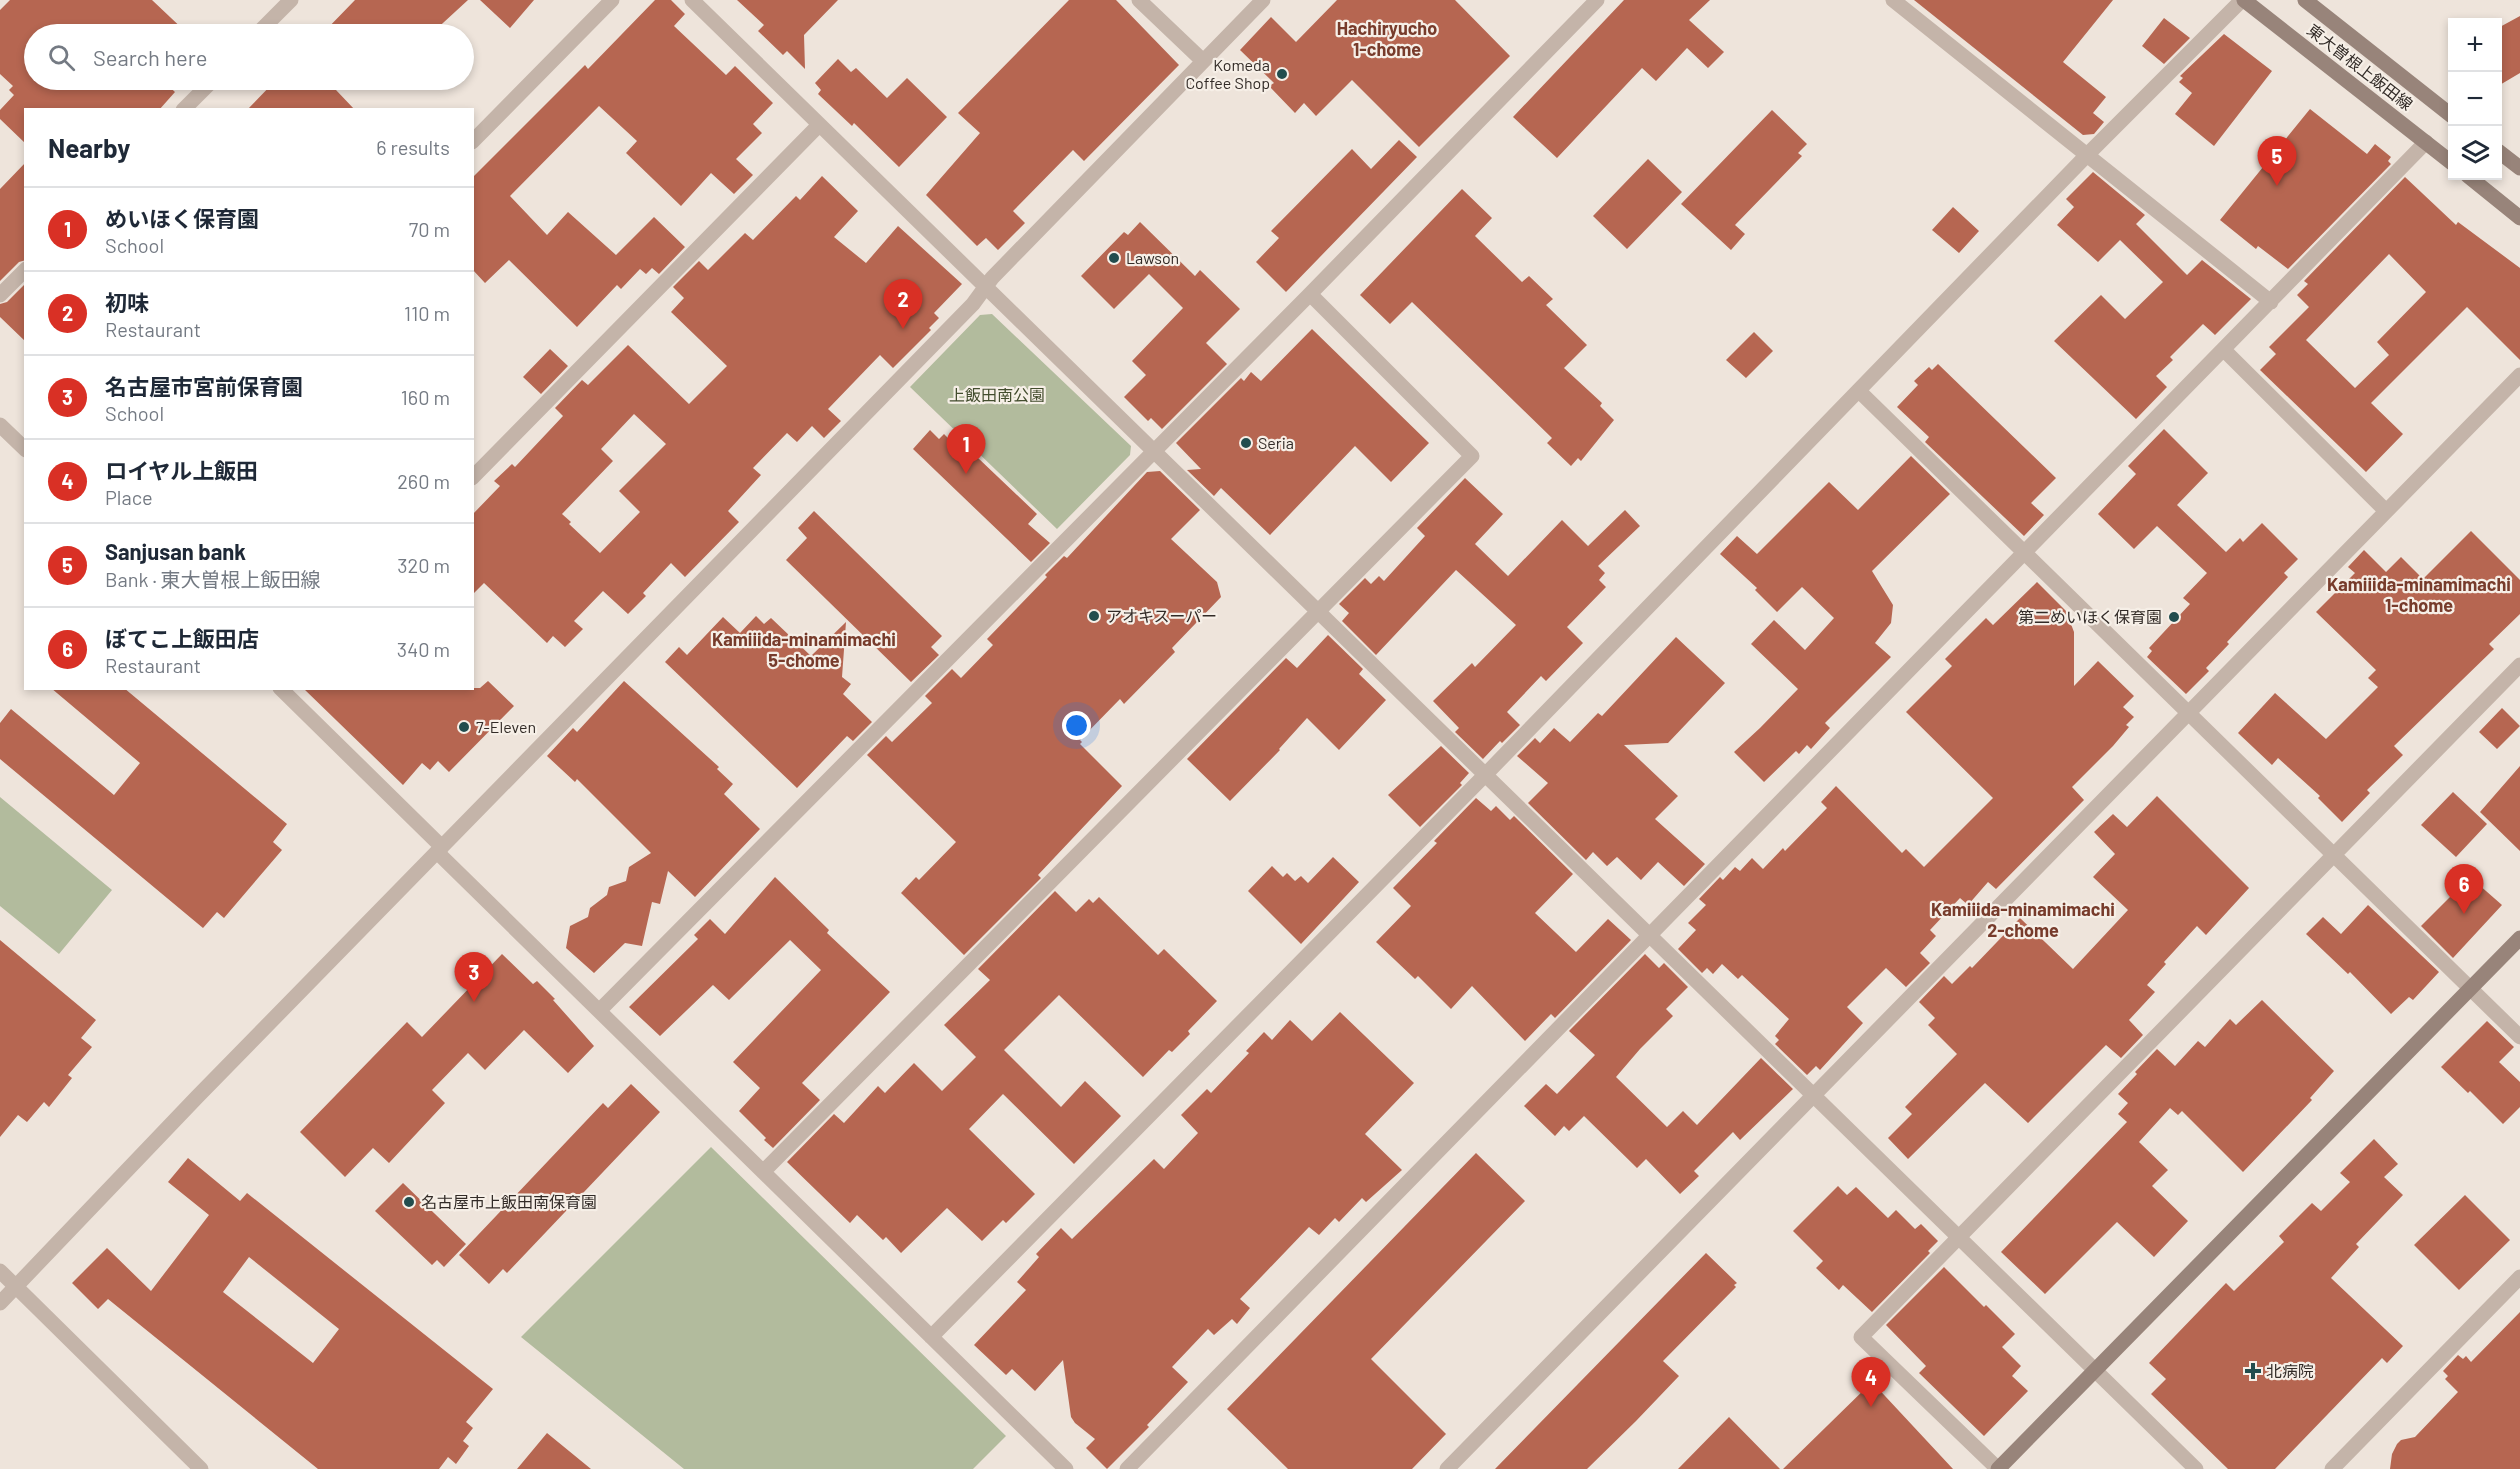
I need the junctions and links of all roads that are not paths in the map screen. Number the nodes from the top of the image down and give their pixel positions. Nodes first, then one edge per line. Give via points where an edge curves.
1 (291, 0) edge
2 (612, 0) edge
3 (692, 0) edge
4 (1139, 0) edge
5 (1263, 0) edge
6 (1597, 0) edge
7 (1893, 0) edge
8 (2243, 0) edge
9 (2305, 0) edge
10 (267, 24) edge
11 (1203, 61) junction
12 (203, 90) edge
13 (185, 108) edge
14 (2448, 113) edge
15 (819, 125) junction
16 (474, 140) edge
17 (2426, 142) junction
18 (2088, 154) junction
19 (2502, 154) edge
20 (2448, 160) edge
21 (2520, 168) edge
22 (2473, 180) edge
23 (2520, 218) edge
24 (24, 271) edge
25 (985, 287) junction
26 (1310, 294) junction
27 (0, 295) edge
28 (2271, 302) junction
29 (2224, 350) junction
30 (2520, 375) edge
31 (1859, 390) junction
32 (0, 425) edge
33 (24, 448) edge
34 (1153, 450) junction
35 (474, 476) edge
36 (2386, 511) junction
37 (2024, 553) junction
38 (1317, 610) junction
39 (2520, 665) edge
40 (282, 690) edge
41 (2188, 712) junction
42 (1485, 775) junction
43 (440, 849) junction
44 (2333, 856) junction
45 (1649, 936) junction
46 (2520, 938) edge
47 (2471, 988) junction
48 (600, 1010) junction
49 (2520, 1037) edge
50 (1813, 1095) junction
51 (763, 1172) junction
52 (1958, 1237) junction
53 (0, 1270) edge
54 (2520, 1277) edge
55 (16, 1287) junction
56 (0, 1303) edge
57 (931, 1337) junction
58 (2095, 1370) junction
59 (201, 1469) edge
60 (1066, 1469) edge
61 (1127, 1469) edge
62 (1447, 1469) edge
63 (1998, 1469) edge
64 (2196, 1469) edge
65 (2332, 1469) edge

1 - 10 street
2 - 16 street
3 - 15 street
4 - 11 street
5 - 11 street
6 - 26 street
7 - 18 street
8 - 17 street, 東大曽根上飯田線
8 - 18 street
9 - 14 street, 東大曽根上飯田線
11 - 25 street
12 - 13 street
15 - 25 street
15 - 35 street
17 - 20 street, 東大曽根上飯田線
17 - 28 street
18 - 28 street
18 - 31 street
19 - 21 street
22 - 23 street
24 - 27 street
25 - 34 street
25 - 43 street via 973,304
26 - 34 street
26 - 38 street via 1472,456
28 - 29 street
29 - 36 street
29 - 37 street
30 - 36 street
31 - 37 street
31 - 42 street
32 - 33 street
34 - 38 street
34 - 48 street
36 - 41 street
37 - 41 street
37 - 45 street
38 - 42 street
38 - 51 street
39 - 44 street
40 - 43 street
41 - 44 street
41 - 50 street
42 - 45 street
42 - 57 street
43 - 48 street
43 - 55 street
44 - 47 street
44 - 52 street
45 - 50 street
45 - 61 street
46 - 47 street
47 - 49 street
47 - 58 street
48 - 51 street
50 - 52 street
50 - 62 street
51 - 57 street
52 - 58 street
52 - 63 street via 1861,1337
53 - 55 street
54 - 65 street
55 - 56 street
55 - 59 street
57 - 60 street
58 - 63 street
58 - 64 street

